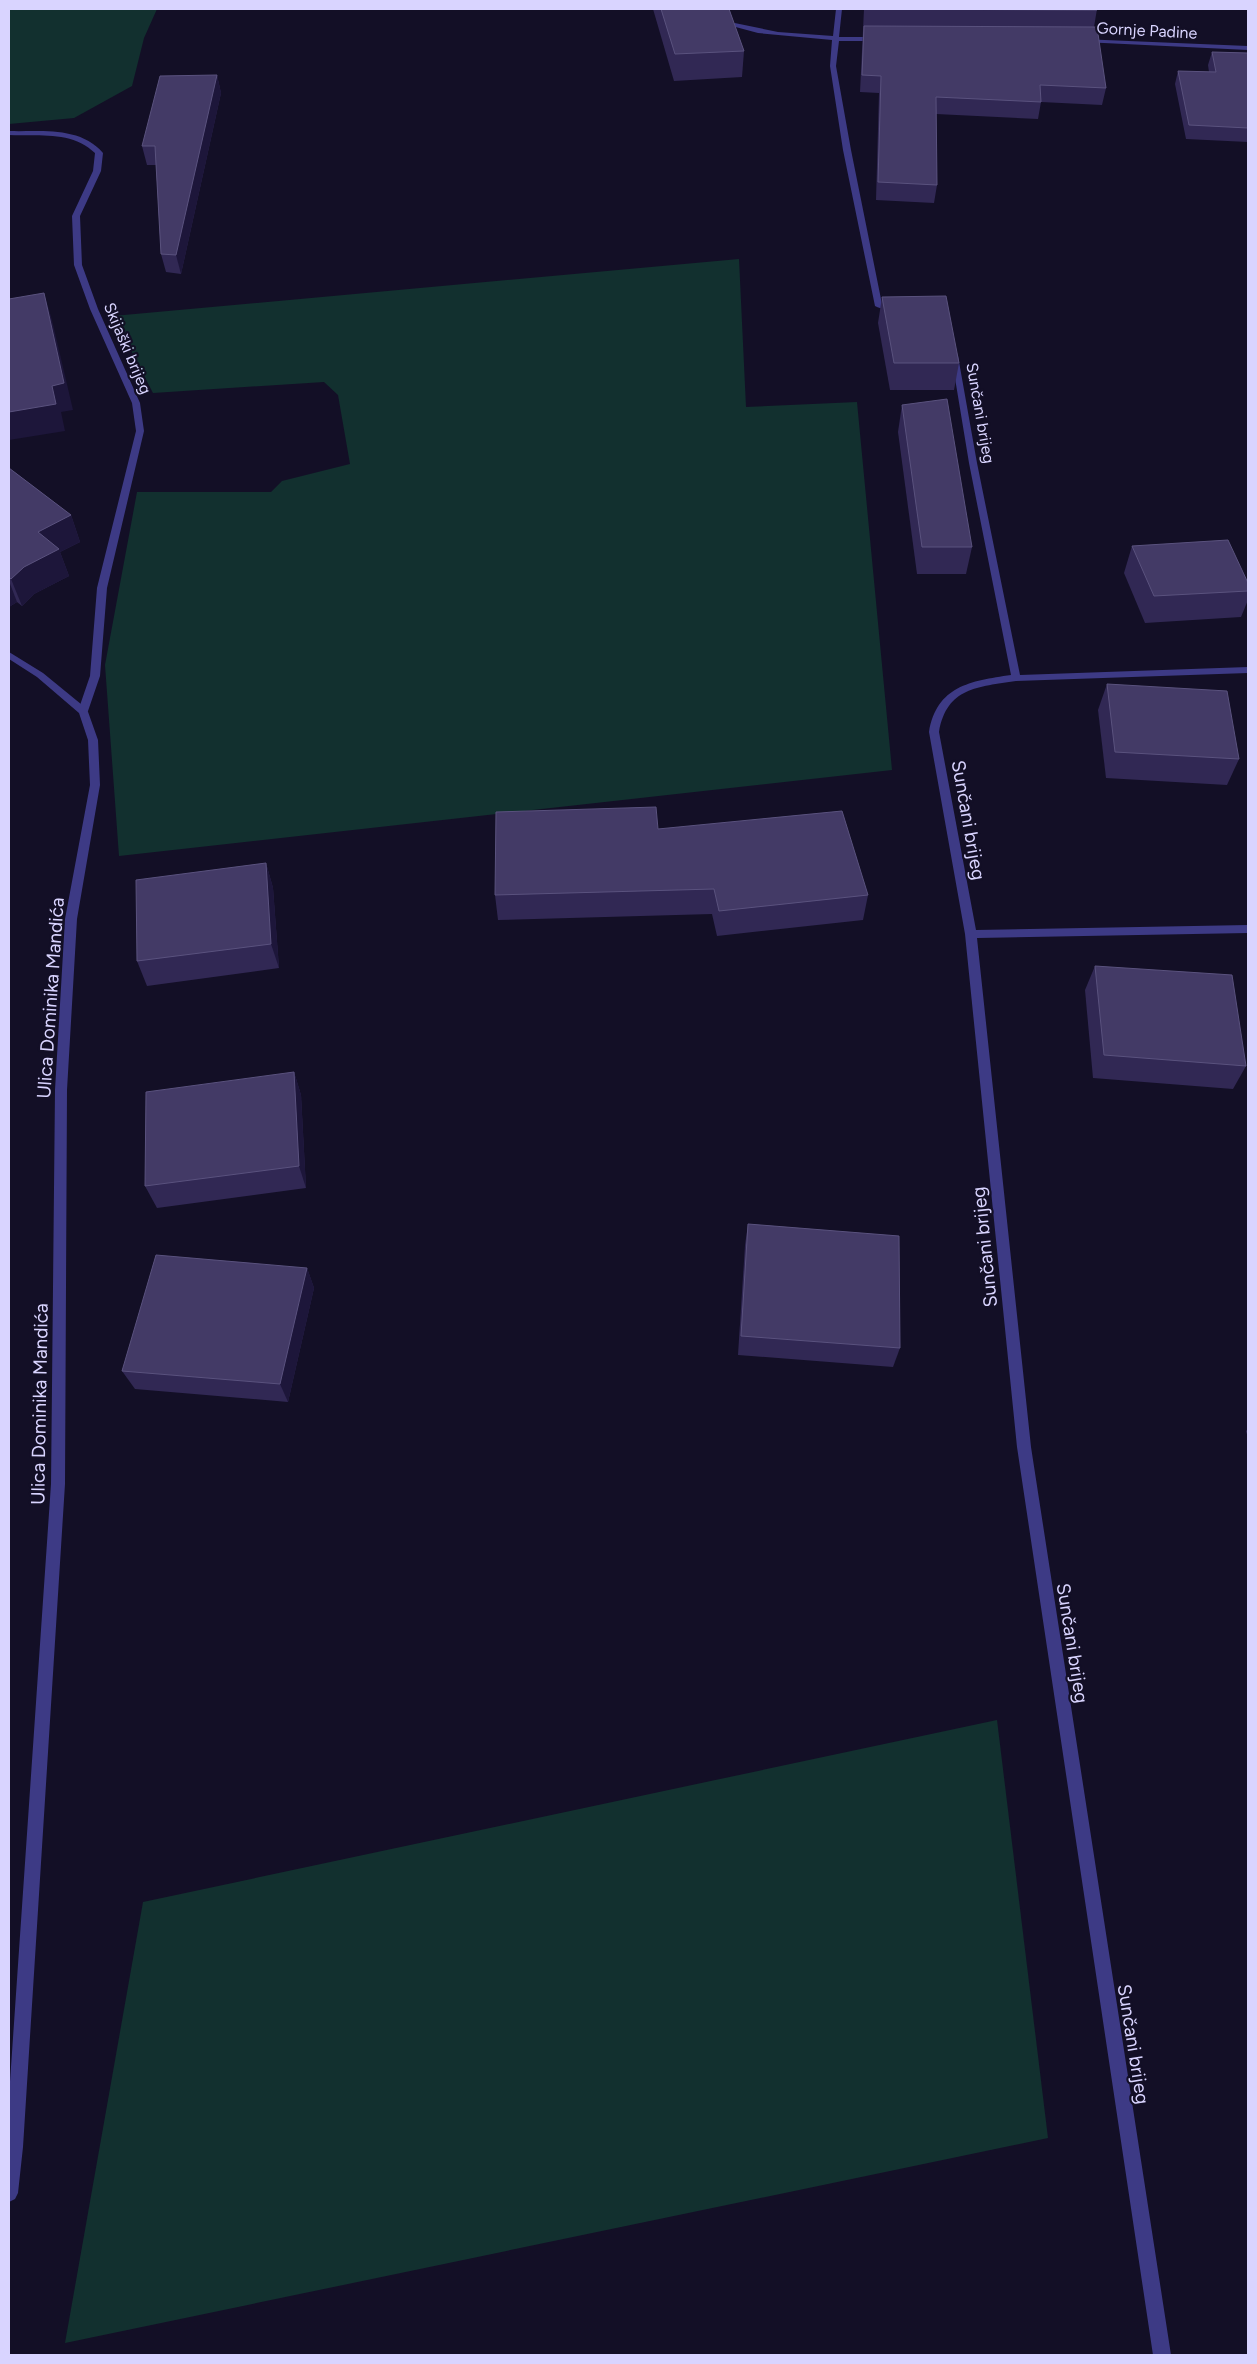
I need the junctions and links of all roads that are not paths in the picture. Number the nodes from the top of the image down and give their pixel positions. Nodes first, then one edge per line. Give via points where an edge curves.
1 (839, 9) edge
2 (716, 20) edge
3 (834, 39) junction
4 (883, 39) edge
5 (1080, 40) edge
6 (1248, 48) edge
7 (9, 133) edge
8 (908, 306) edge
9 (952, 346) edge
10 (9, 655) edge
11 (1248, 670) edge
12 (1016, 678) junction
13 (83, 711) junction
14 (1248, 929) edge
15 (971, 934) junction
16 (9, 2193) edge
17 (1162, 2355) edge

1 - 3 street
2 - 3 street via 786,35
3 - 4 street
3 - 8 street via 833,66 847,150 879,306
5 - 6 street, Gornje Padine
7 - 13 street, Skijaški brijeg via 68,135 88,142 99,152 97,170 76,216 78,265 136,403 140,431 102,588 95,676
9 - 12 street, Sunčani brijeg
10 - 13 street via 40,675
11 - 12 street, Sunčani brijeg
12 - 15 street, Sunčani brijeg via 985,682 958,691 943,702 934,718 940,769
13 - 16 street, Ulica Dominika Mandića via 93,740 95,785 70,929 61,1090 58,1484
14 - 15 street
15 - 17 street, Sunčani brijeg via 1024,1447

